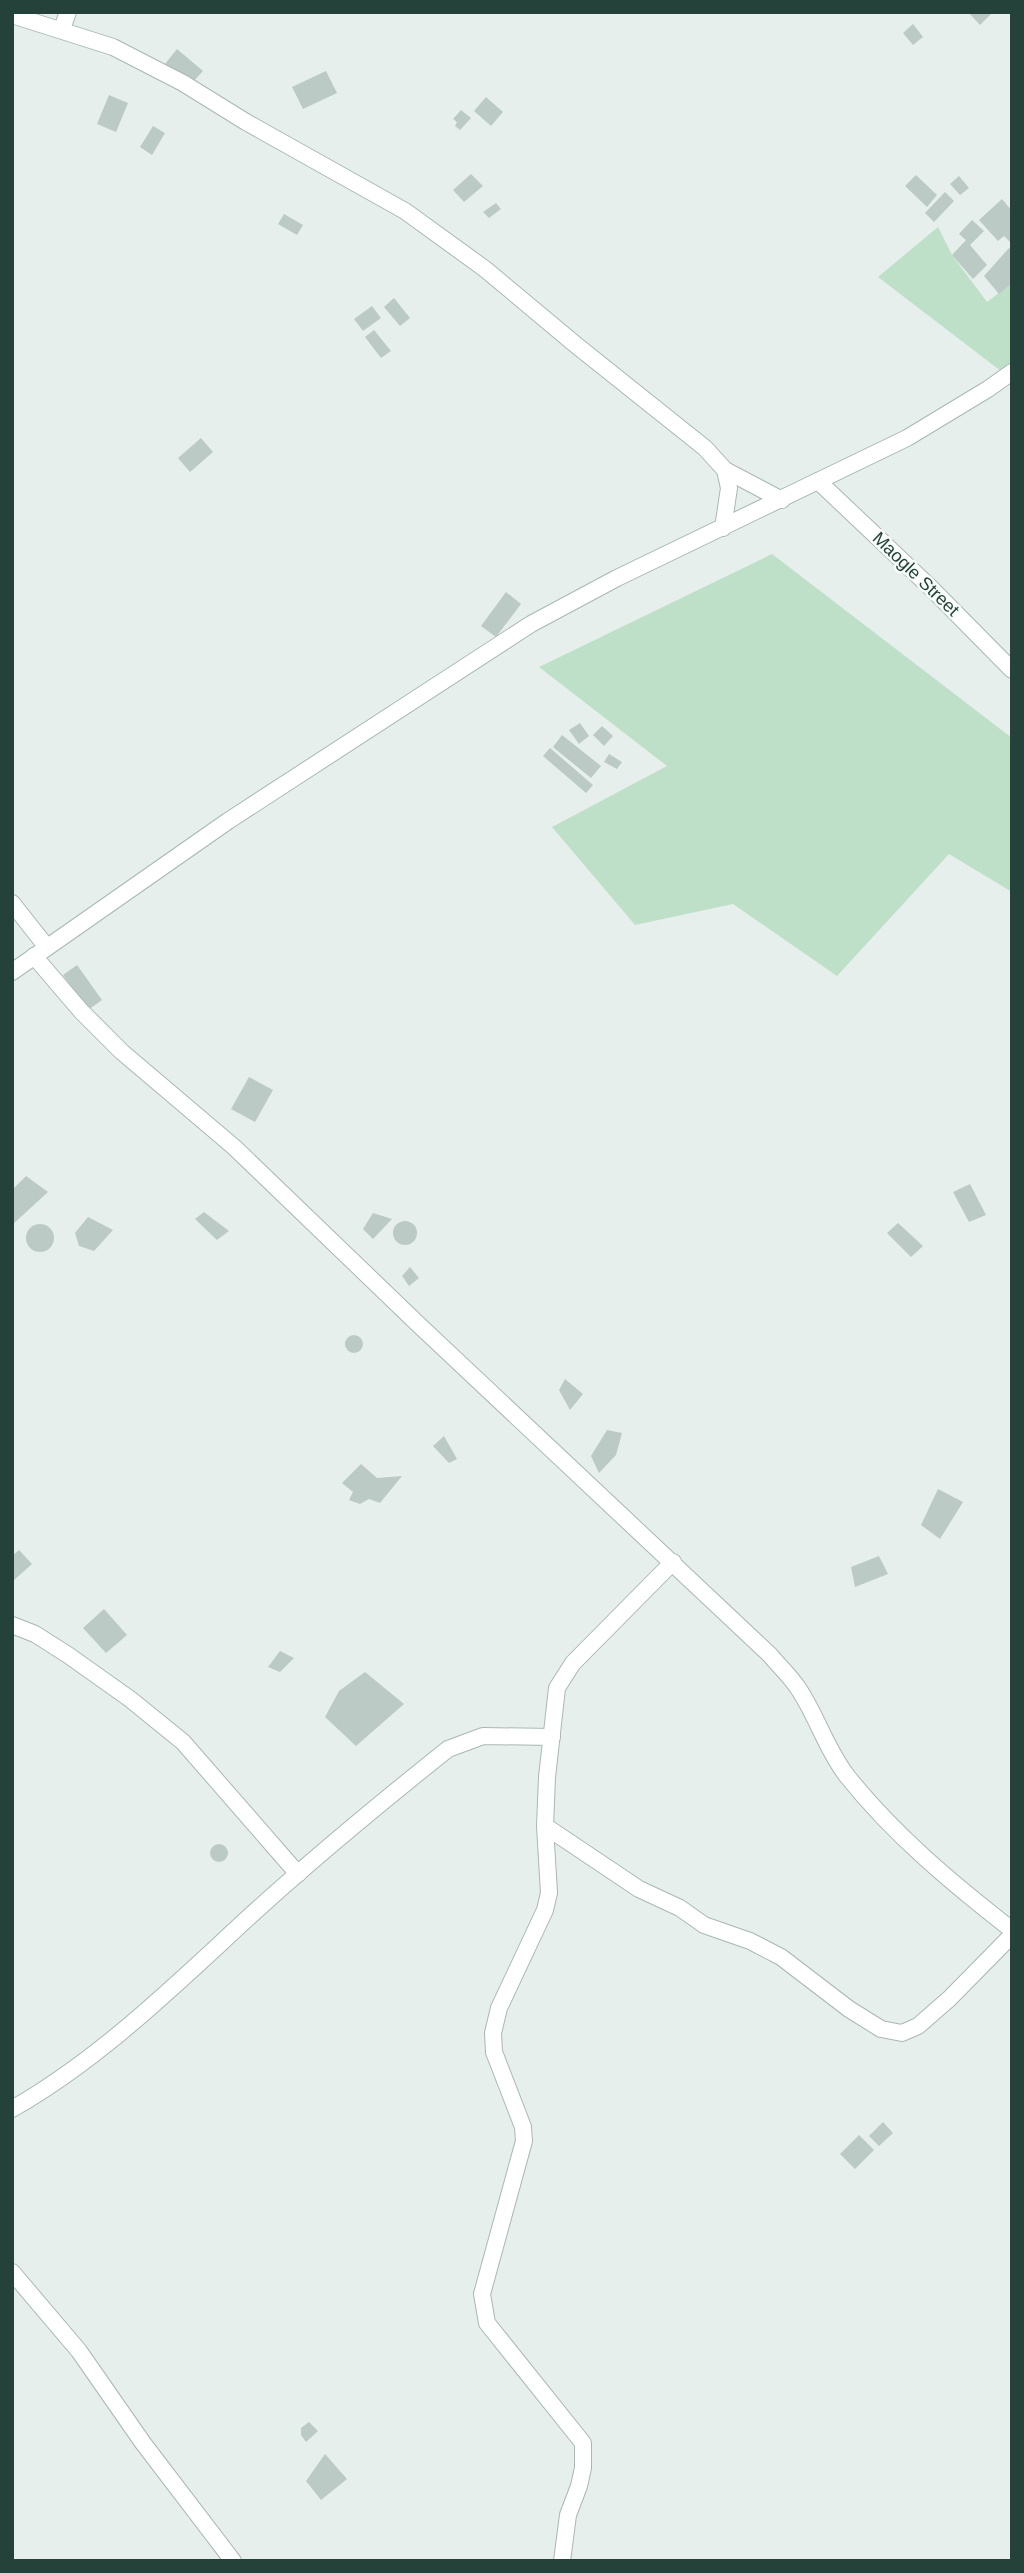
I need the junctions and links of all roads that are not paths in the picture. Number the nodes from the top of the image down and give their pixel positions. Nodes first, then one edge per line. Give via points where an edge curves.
1 (68, 12) edge
2 (12, 15) edge
3 (62, 29) junction
4 (1012, 372) edge
5 (725, 470) junction
6 (818, 481) junction
7 (782, 500) junction
8 (723, 528) junction
9 (1012, 670) edge
10 (12, 902) edge
11 (40, 951) junction
12 (12, 972) edge
13 (673, 1562) junction
14 (12, 1625) edge
15 (552, 1737) junction
16 (545, 1826) junction
17 (299, 1874) junction
18 (1012, 1933) edge
19 (12, 2109) edge
20 (12, 2272) edge
21 (223, 2558) edge
22 (562, 2561) edge

1 - 3 street
2 - 3 street
3 - 5 street via 113,47 183,83 405,211 485,269 705,447
4 - 6 street via 907,438
5 - 7 street
5 - 8 street via 730,488
6 - 7 street
6 - 9 street, Maogle Street
7 - 8 street
8 - 11 street via 531,624 228,821
10 - 11 street
11 - 12 street
11 - 13 street via 81,1011 122,1052 234,1147
13 - 15 street via 573,1664 556,1688
13 - 18 street via 798,1687 848,1778 961,1891
14 - 17 street via 68,1655 183,1742
15 - 16 street
15 - 17 street via 483,1736 448,1749
16 - 18 street via 639,1889 704,1925 781,1957 881,2029 902,2033 918,2026
16 - 22 street via 549,1893 545,1910 499,2008 493,2033 494,2052 523,2127 524,2141 482,2294 487,2323 583,2443 583,2468 568,2515
17 - 19 street via 141,2016
20 - 21 street via 79,2351

